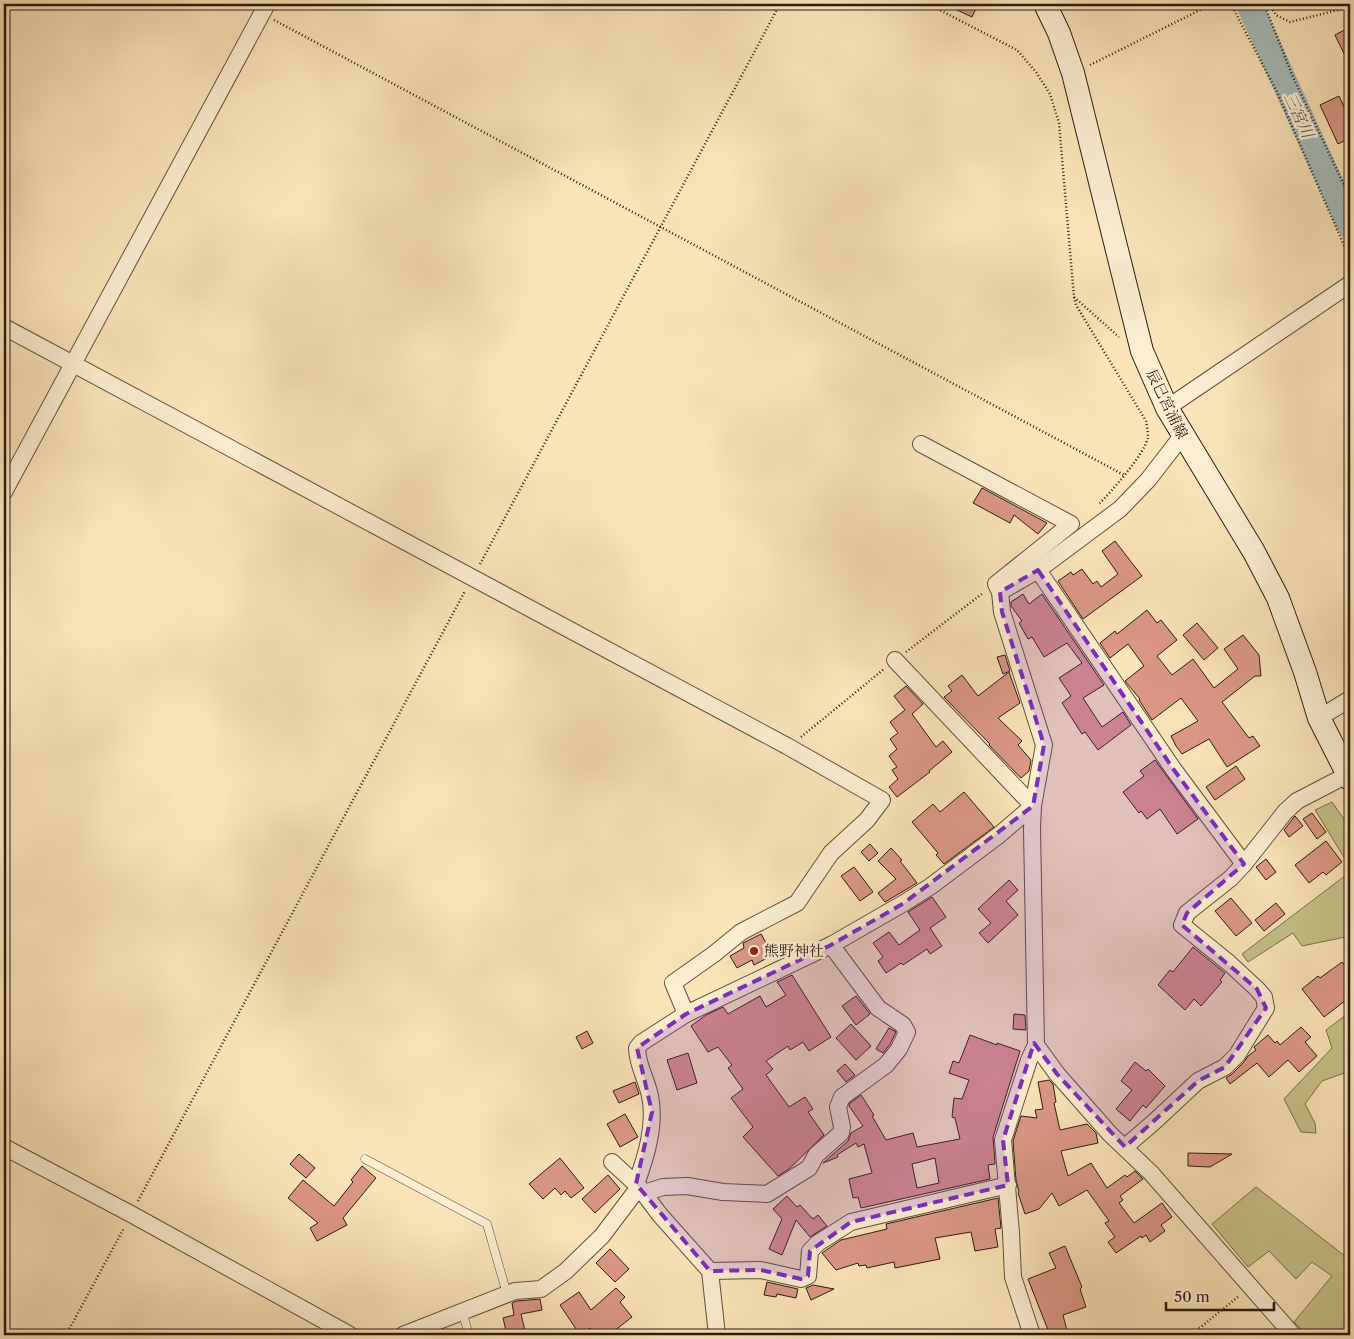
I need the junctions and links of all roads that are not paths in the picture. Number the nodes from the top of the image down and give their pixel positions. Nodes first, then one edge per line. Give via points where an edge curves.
1 (1045, 4) edge
2 (264, 8) edge
3 (1350, 284) edge
4 (4, 326) edge
5 (74, 364) junction
6 (1166, 408) junction
7 (1182, 436) junction
8 (921, 444) dead end
9 (4, 492) edge
10 (1038, 570) junction
11 (1000, 592) junction
12 (895, 660) dead end
13 (1350, 699) edge
14 (1319, 718) junction
15 (1349, 777) edge
16 (1033, 806) junction
17 (1244, 864) junction
18 (831, 945) junction
19 (686, 1014) junction
20 (1036, 1045) junction
21 (4, 1147) edge
22 (1125, 1147) junction
23 (365, 1158) dead end
24 (612, 1162) dead end
25 (1008, 1185) junction
26 (640, 1188) junction
27 (710, 1271) junction
28 (507, 1294) junction
29 (462, 1311) junction
30 (350, 1335) edge
31 (403, 1335) edge
32 (469, 1335) edge
33 (717, 1335) edge
34 (1032, 1335) edge
35 (1293, 1335) edge

1 - 6 main road, 辰巳宮浦線 via 1073,73 1141,348
2 - 5 street
3 - 6 street
4 - 5 street
5 - 9 street
5 - 19 street via 882,800 867,820 831,853 797,903 742,932 674,983
6 - 7 main road, 辰巳宮浦線
7 - 10 street via 1148,480 1120,509
7 - 14 main road, 辰巳宮浦線 via 1254,552 1278,598
8 - 11 street via 1071,524 996,584
10 - 11 street
10 - 17 street via 1174,770
11 - 16 street via 1002,612 1044,745
12 - 16 street
13 - 14 street
14 - 15 main road, 辰巳宮浦線
15 - 17 street via 1297,801
16 - 18 street via 930,886
16 - 20 street
17 - 22 street via 1187,913 1182,925 1257,989 1264,997 1266,1008 1237,1055 1225,1067 1193,1084
18 - 19 street
18 - 26 street via 878,1008 903,1025 907,1032 886,1065 842,1096 838,1108 841,1133 816,1155 809,1168 767,1194 686,1186
19 - 26 street via 637,1048 652,1112
20 - 22 street via 1057,1074
20 - 25 street via 1003,1140
21 - 30 street
22 - 35 street
23 - 28 lane via 487,1224
24 - 26 street
25 - 27 street via 850,1222 818,1242 810,1251 808,1276 802,1279 760,1270
25 - 34 street via 1013,1276
26 - 27 street
26 - 28 street via 602,1236 554,1281 542,1289 516,1290
27 - 33 street
28 - 29 street
29 - 31 street
29 - 32 lane

